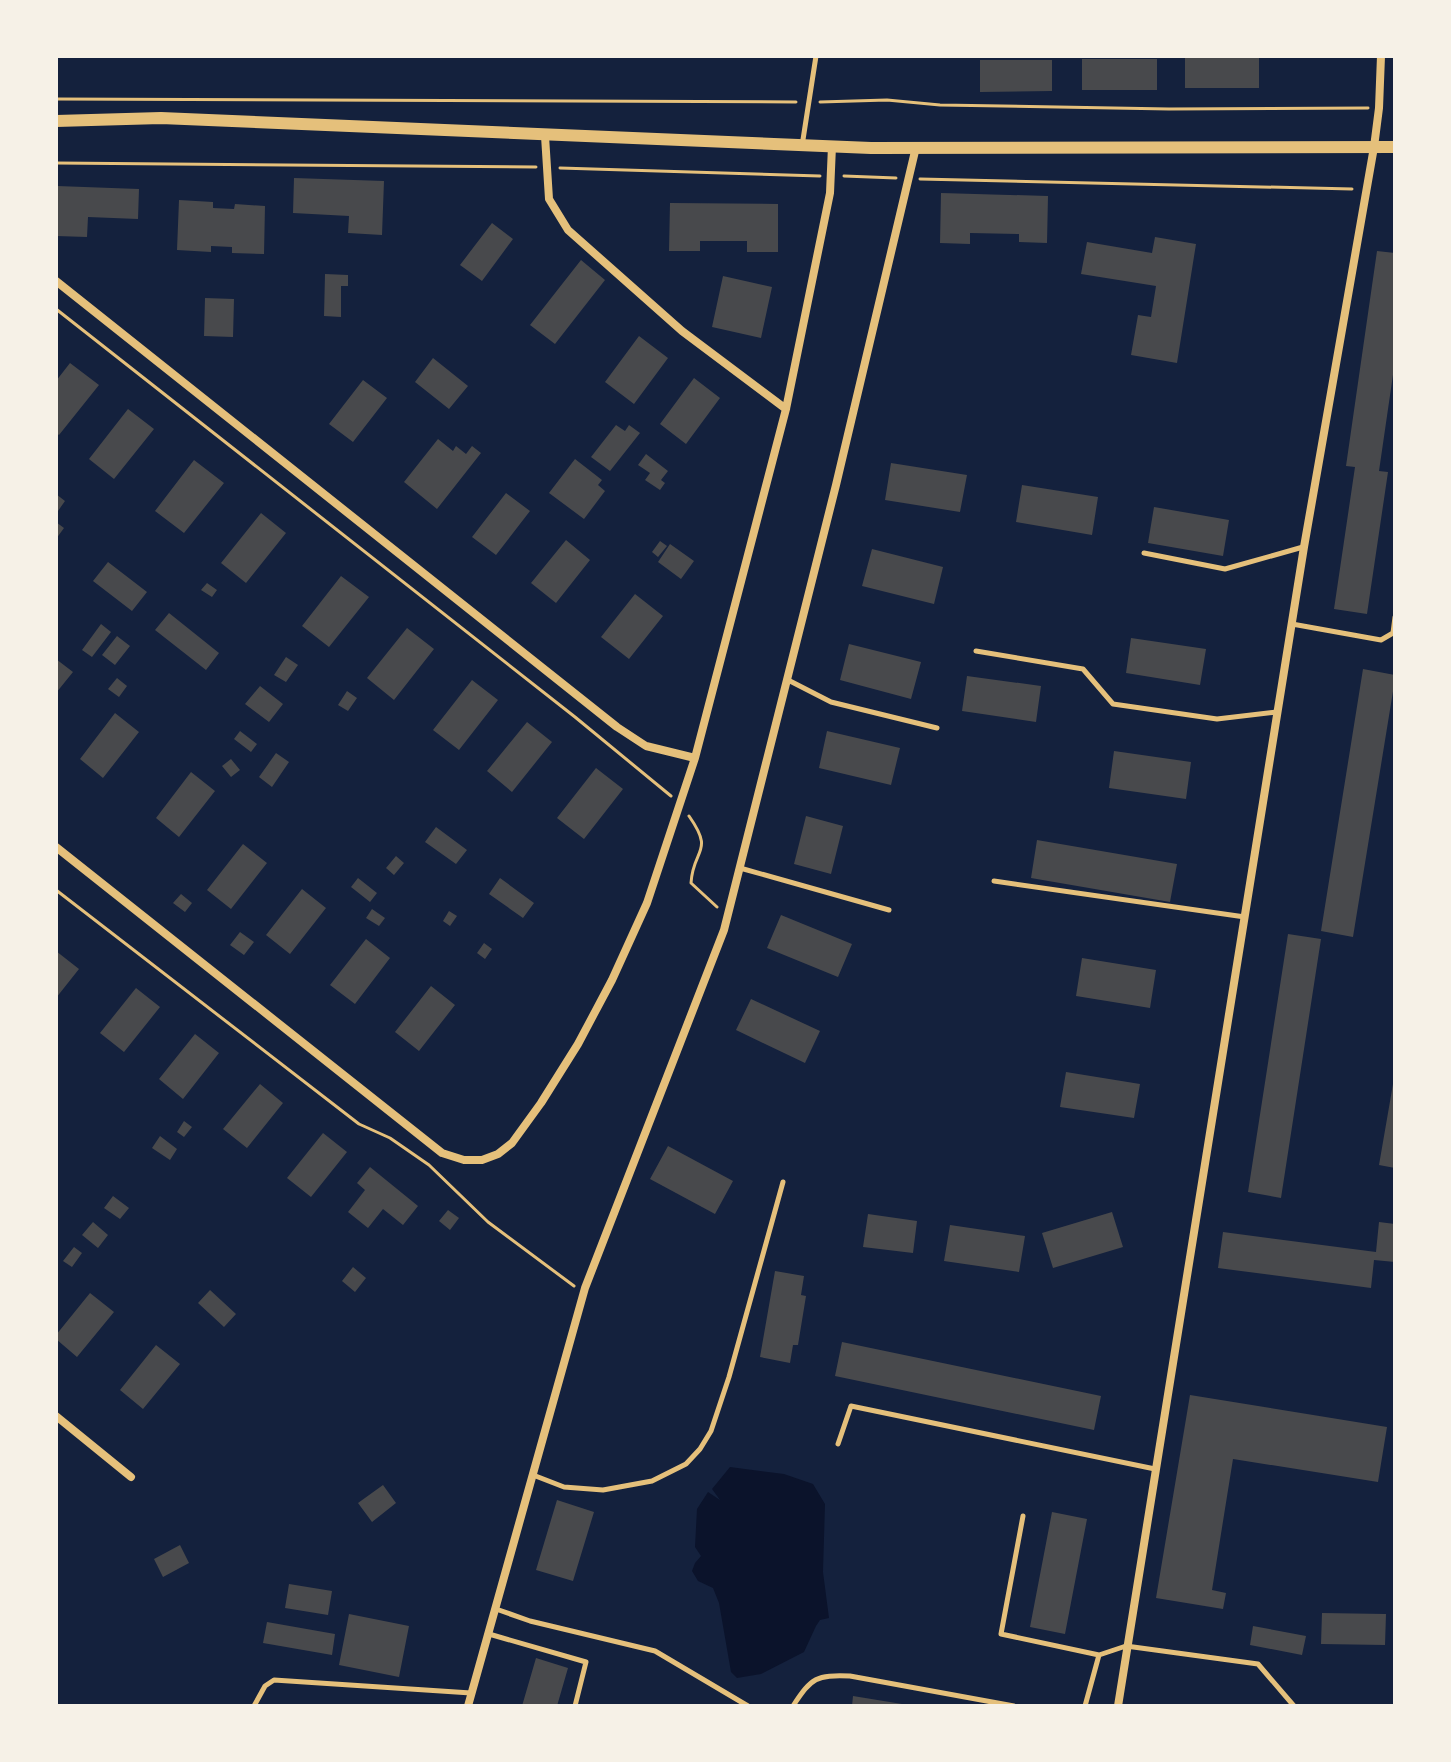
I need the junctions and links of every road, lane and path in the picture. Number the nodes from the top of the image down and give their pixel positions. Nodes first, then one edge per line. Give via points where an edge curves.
1 (816, 56) edge
2 (1381, 56) edge
3 (56, 99) edge
4 (809, 102) junction
5 (1379, 108) junction
6 (56, 121) edge
7 (545, 136) junction
8 (832, 146) junction
9 (802, 147) junction
10 (916, 147) junction
11 (1374, 147) junction
12 (1395, 147) edge
13 (56, 163) edge
14 (546, 167) junction
15 (831, 176) junction
16 (909, 178) junction
17 (1367, 190) junction
18 (56, 281) edge
19 (56, 309) edge
20 (786, 409) junction
21 (1304, 547) junction
22 (1144, 553) dead end
23 (1395, 617) edge
24 (1292, 624) junction
25 (976, 651) dead end
26 (787, 679) junction
27 (1278, 712) junction
28 (937, 728) dead end
29 (695, 758) junction
30 (680, 803) junction
31 (56, 847) edge
32 (739, 868) junction
33 (994, 881) dead end
34 (56, 890) edge
35 (889, 910) dead end
36 (727, 916) junction
37 (1246, 917) junction
38 (783, 1182) dead end
39 (584, 1293) junction
40 (56, 1416) edge
41 (838, 1444) dead end
42 (1155, 1469) junction
43 (532, 1475) junction
44 (131, 1477) dead end
45 (1023, 1516) dead end
46 (495, 1609) junction
47 (489, 1634) junction
48 (1126, 1646) junction
49 (1099, 1655) junction
50 (472, 1694) junction
51 (254, 1706) edge
52 (468, 1706) edge
53 (575, 1706) edge
54 (748, 1706) edge
55 (793, 1706) edge
56 (1014, 1706) edge
57 (1085, 1706) edge
58 (1118, 1706) edge
59 (1294, 1706) edge

1 - 4 lane
2 - 5 street
3 - 4 path
4 - 5 path
4 - 9 lane
5 - 11 street
6 - 7 street via 161,118
7 - 9 street
7 - 14 street
8 - 9 street
8 - 10 street
8 - 15 street
10 - 11 street
10 - 16 street
11 - 12 street
11 - 17 street
13 - 14 path
14 - 15 path
14 - 20 street via 549,199 568,230 682,331
15 - 16 path
15 - 20 street
16 - 17 path
16 - 26 street
17 - 21 street
18 - 29 street via 617,727 646,746
19 - 30 path
20 - 29 street
21 - 22 lane via 1225,569
21 - 24 street
23 - 24 lane via 1393,633 1381,640
24 - 27 street
25 - 27 lane via 1083,669 1113,704 1217,719
26 - 28 lane via 831,702
26 - 32 street
27 - 37 street
29 - 30 street
30 - 31 street via 647,903 578,1044 512,1143 482,1160 442,1153
30 - 36 path via 702,835 691,883
32 - 35 lane
32 - 36 street
33 - 37 lane
34 - 39 path via 359,1124 429,1165 488,1222
36 - 39 street
37 - 42 street
38 - 43 lane via 729,1377 700,1449 686,1464 652,1481 603,1490 564,1487
39 - 43 street
40 - 44 street
41 - 42 lane via 851,1406
42 - 48 street
43 - 46 street
45 - 49 lane via 1001,1634
46 - 47 street
46 - 54 lane via 655,1651
47 - 50 street
47 - 53 lane via 586,1662
48 - 49 lane
48 - 58 street
48 - 59 lane via 1258,1664
49 - 57 lane
50 - 51 lane via 274,1680
50 - 52 street
55 - 56 lane via 808,1683 823,1675

